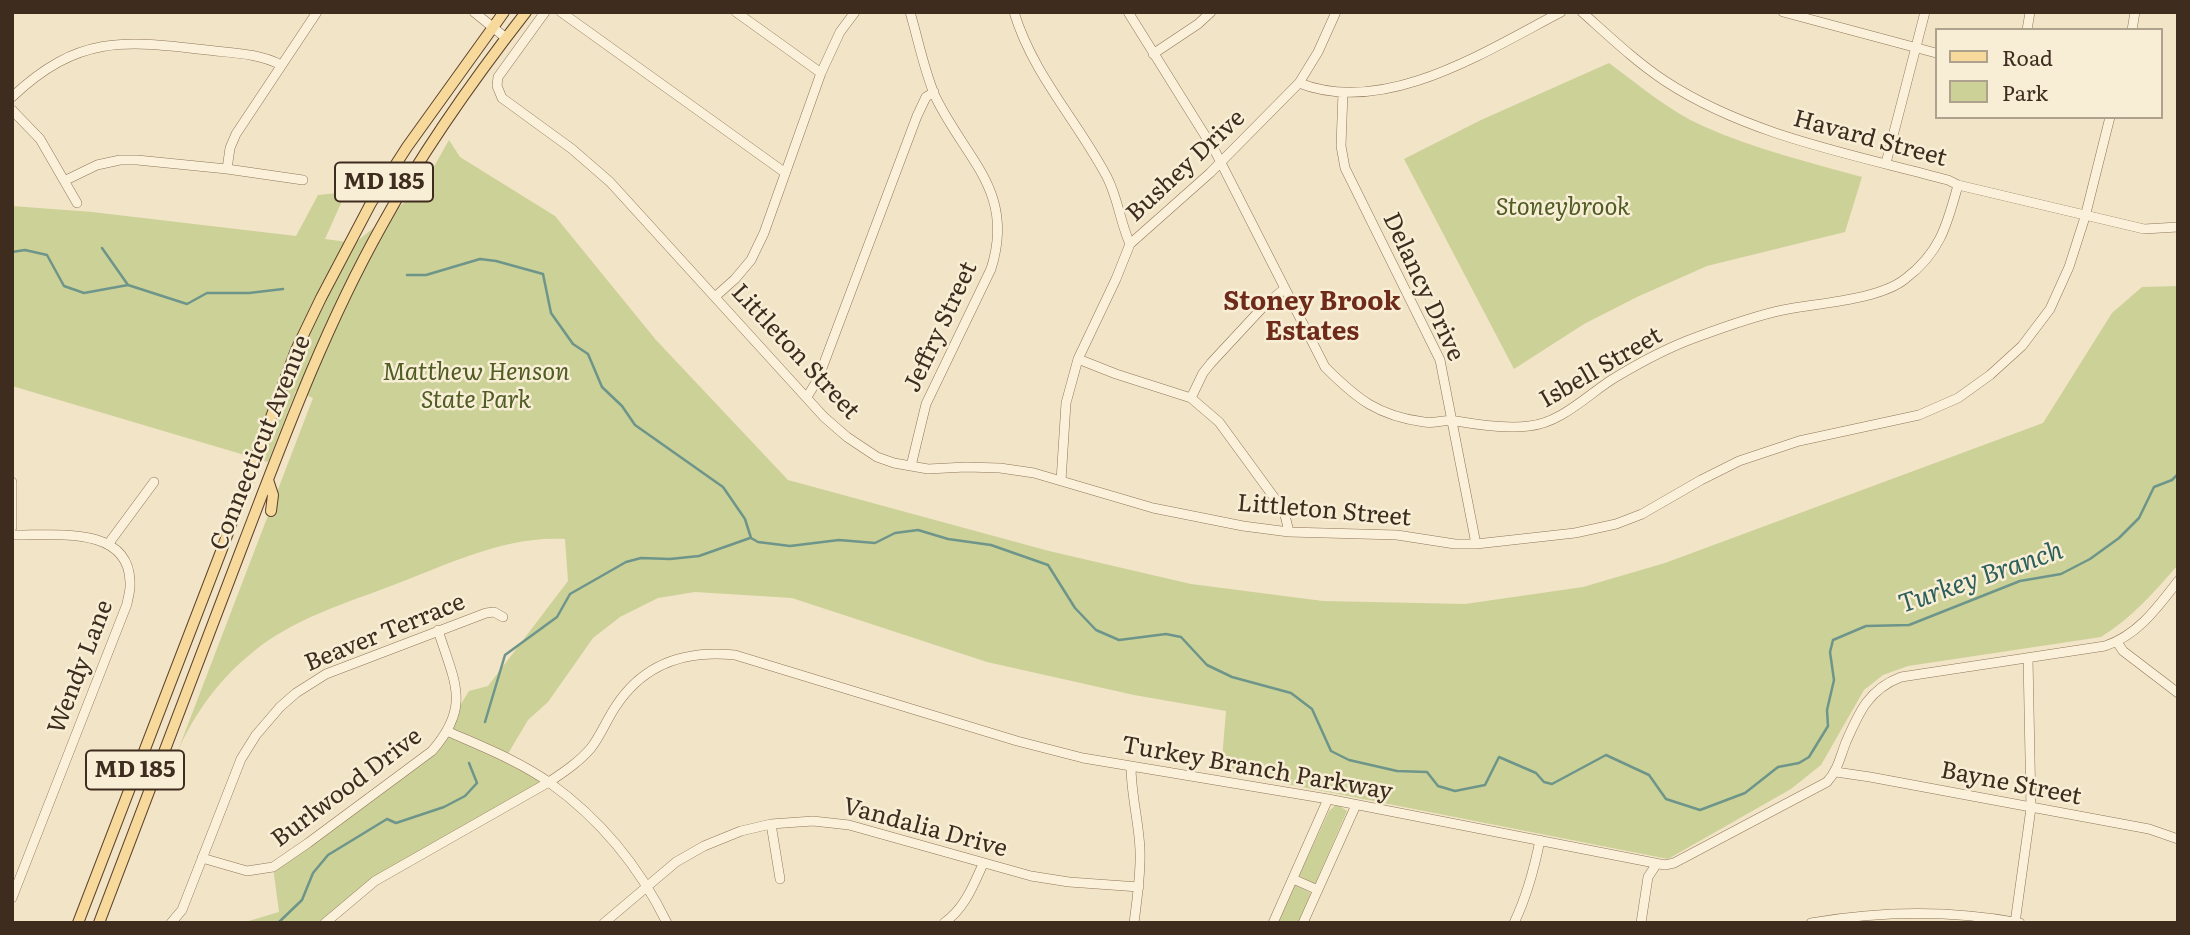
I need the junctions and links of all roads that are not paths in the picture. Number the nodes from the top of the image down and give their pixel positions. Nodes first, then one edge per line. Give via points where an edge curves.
1 (317, 12) edge
2 (474, 12) edge
3 (504, 12) edge
4 (526, 12) edge
5 (545, 12) edge
6 (561, 12) edge
7 (736, 12) edge
8 (855, 12) edge
9 (910, 12) edge
10 (1014, 12) edge
11 (1128, 12) edge
12 (1211, 12) edge
13 (1335, 12) edge
14 (1561, 12) edge
15 (1582, 12) edge
16 (1783, 12) edge
17 (1925, 12) edge
18 (493, 27) junction
19 (506, 38) junction
20 (1917, 48) junction
21 (1934, 52) edge
22 (1153, 54) junction
23 (281, 65) junction
24 (821, 73) junction
25 (1299, 83) junction
26 (934, 92) junction
27 (1343, 92) junction
28 (12, 97) edge
29 (12, 110) edge
30 (2110, 119) edge
31 (1220, 163) junction
32 (1886, 163) junction
33 (227, 169) junction
34 (784, 172) junction
35 (66, 180) junction
36 (303, 180) dead end
37 (1958, 185) junction
38 (77, 203) dead end
39 (2085, 217) junction
40 (2178, 227) edge
41 (1130, 244) junction
42 (1284, 289) junction
43 (716, 296) junction
44 (1078, 359) junction
45 (807, 397) junction
46 (1191, 398) junction
47 (1453, 421) junction
48 (911, 466) junction
49 (268, 480) junction
50 (1061, 481) junction
51 (12, 482) edge
52 (155, 482) dead end
53 (271, 511) dead end
54 (12, 527) edge
55 (1289, 532) junction
56 (12, 536) edge
57 (110, 544) junction
58 (1476, 544) junction
59 (222, 548) junction
60 (239, 555) junction
61 (2178, 581) edge
62 (503, 617) dead end
63 (438, 630) junction
64 (2117, 642) junction
65 (2028, 658) junction
66 (2178, 693) edge
67 (449, 732) junction
68 (1131, 766) junction
69 (1836, 772) junction
70 (549, 782) junction
71 (1328, 799) junction
72 (1356, 804) junction
73 (2031, 808) junction
74 (771, 824) junction
75 (2178, 839) edge
76 (1540, 840) junction
77 (202, 858) junction
78 (983, 864) junction
79 (1656, 864) junction
80 (780, 879) dead end
81 (1293, 879) junction
82 (647, 887) junction
83 (1139, 887) junction
84 (1318, 890) junction
85 (12, 898) edge
86 (1902, 918) edge
87 (2017, 922) edge
88 (78, 923) edge
89 (99, 923) edge
90 (171, 923) edge
91 (325, 923) edge
92 (604, 923) edge
93 (667, 923) edge
94 (944, 923) edge
95 (1134, 923) edge
96 (1273, 923) edge
97 (1303, 923) edge
98 (1514, 923) edge
99 (1641, 923) edge
100 (1811, 923) edge

1 - 23 street
2 - 18 street
3 - 18 main road, Connecticut Avenue / MD 185
4 - 19 main road, Connecticut Avenue / MD 185
5 - 43 street, Littleton Street via 498,77 499,94 610,182
6 - 34 street
7 - 24 street
8 - 24 street
9 - 26 street, Jeffry Street
10 - 41 street via 1040,73 1107,177
11 - 22 street, Isbell Street
12 - 22 street
13 - 25 street, Bushey Drive
14 - 27 street via 1426,79 1385,89
15 - 32 street, Havard Street via 1638,62 1712,108 1768,132
16 - 20 street
17 - 20 street
18 - 19 street
18 - 59 main road, Connecticut Avenue / MD 185 via 371,203 321,298 296,350
19 - 49 main road, Connecticut Avenue / MD 185 via 407,181 369,249 317,355
20 - 21 street
20 - 32 street
22 - 31 street, Isbell Street
23 - 28 street via 248,55 120,43 88,49 58,62
23 - 33 street via 236,134
24 - 34 street
25 - 27 street
25 - 31 street, Bushey Drive
26 - 45 street via 916,116 818,379
26 - 48 street, Jeffry Street via 992,191 998,229 991,269 926,404
27 - 47 street, Delancy Drive via 1345,168 1440,360
29 - 35 street via 40,139
30 - 39 street, Littleton Street
31 - 41 street, Bushey Drive
31 - 42 street, Isbell Street
32 - 37 street, Havard Street
33 - 35 street via 120,160
33 - 36 street
34 - 43 street via 751,260
35 - 38 street
37 - 39 street, Havard Street
37 - 47 street, Isbell Street via 1948,223 1927,260 1882,292 1779,311 1695,338 1615,378 1545,423 1518,426
39 - 40 street, Havard Street via 2144,229
39 - 58 street, Littleton Street via 2050,309 2021,346 1958,398 1919,415 1799,441 1739,461 1616,524
41 - 44 street, Bushey Drive
42 - 46 street via 1211,363
42 - 47 street, Isbell Street via 1325,367 1352,394 1393,416 1427,423
43 - 45 street, Littleton Street
44 - 46 street
44 - 50 street, Bushey Drive via 1066,403
45 - 48 street, Littleton Street via 824,417 867,450
46 - 55 street via 1219,422 1241,450 1284,511
47 - 58 street, Delancy Drive
48 - 50 street, Littleton Street via 1000,468
49 - 53 main road via 273,495
49 - 60 main road, Connecticut Avenue / MD 185
50 - 55 street, Littleton Street via 1192,517
51 - 54 street
52 - 57 street
55 - 58 street, Littleton Street via 1397,535
56 - 57 street via 86,537
57 - 85 street, Wendy Lane via 128,569 127,604
59 - 60 main road
59 - 88 main road, Connecticut Avenue / MD 185
60 - 89 main road, Connecticut Avenue / MD 185
61 - 64 street via 2150,617
62 - 63 street, Beaver Terrace via 486,613
63 - 67 street, Burlwood Drive via 457,691
63 - 77 street, Beaver Terrace via 326,674 280,707 241,759
64 - 65 street
64 - 66 street
65 - 69 street via 1883,683 1870,695
65 - 73 street
67 - 70 street
67 - 77 street, Burlwood Drive via 432,751 273,867 247,871
68 - 70 street, Turkey Branch Parkway via 1017,741 735,655 712,653 691,654 652,670 617,704 590,749
68 - 71 street, Turkey Branch Parkway
68 - 83 street via 1140,848
69 - 73 street, Bayne Street
69 - 79 street, Turkey Branch Parkway via 1813,791 1674,863
70 - 82 street via 608,834
70 - 91 street, Turkey Branch Parkway via 375,881
71 - 72 street, Turkey Branch Parkway
71 - 81 street
72 - 76 street, Turkey Branch Parkway
72 - 84 street
73 - 75 street, Bayne Street via 2150,829
73 - 87 street
74 - 78 street, Vandalia Drive via 813,821 849,825
74 - 80 street
74 - 82 street, Vandalia Drive via 704,846
76 - 79 street, Turkey Branch Parkway
76 - 98 street via 1533,877
77 - 90 street, Beaver Terrace via 182,910
78 - 83 street, Vandalia Drive via 1069,882
78 - 94 street via 968,897
79 - 99 street via 1648,877
81 - 84 street
81 - 96 street
82 - 92 street, Vandalia Drive
82 - 93 street
83 - 95 street
84 - 97 street
86 - 87 street via 1951,914
86 - 100 street via 1846,917

